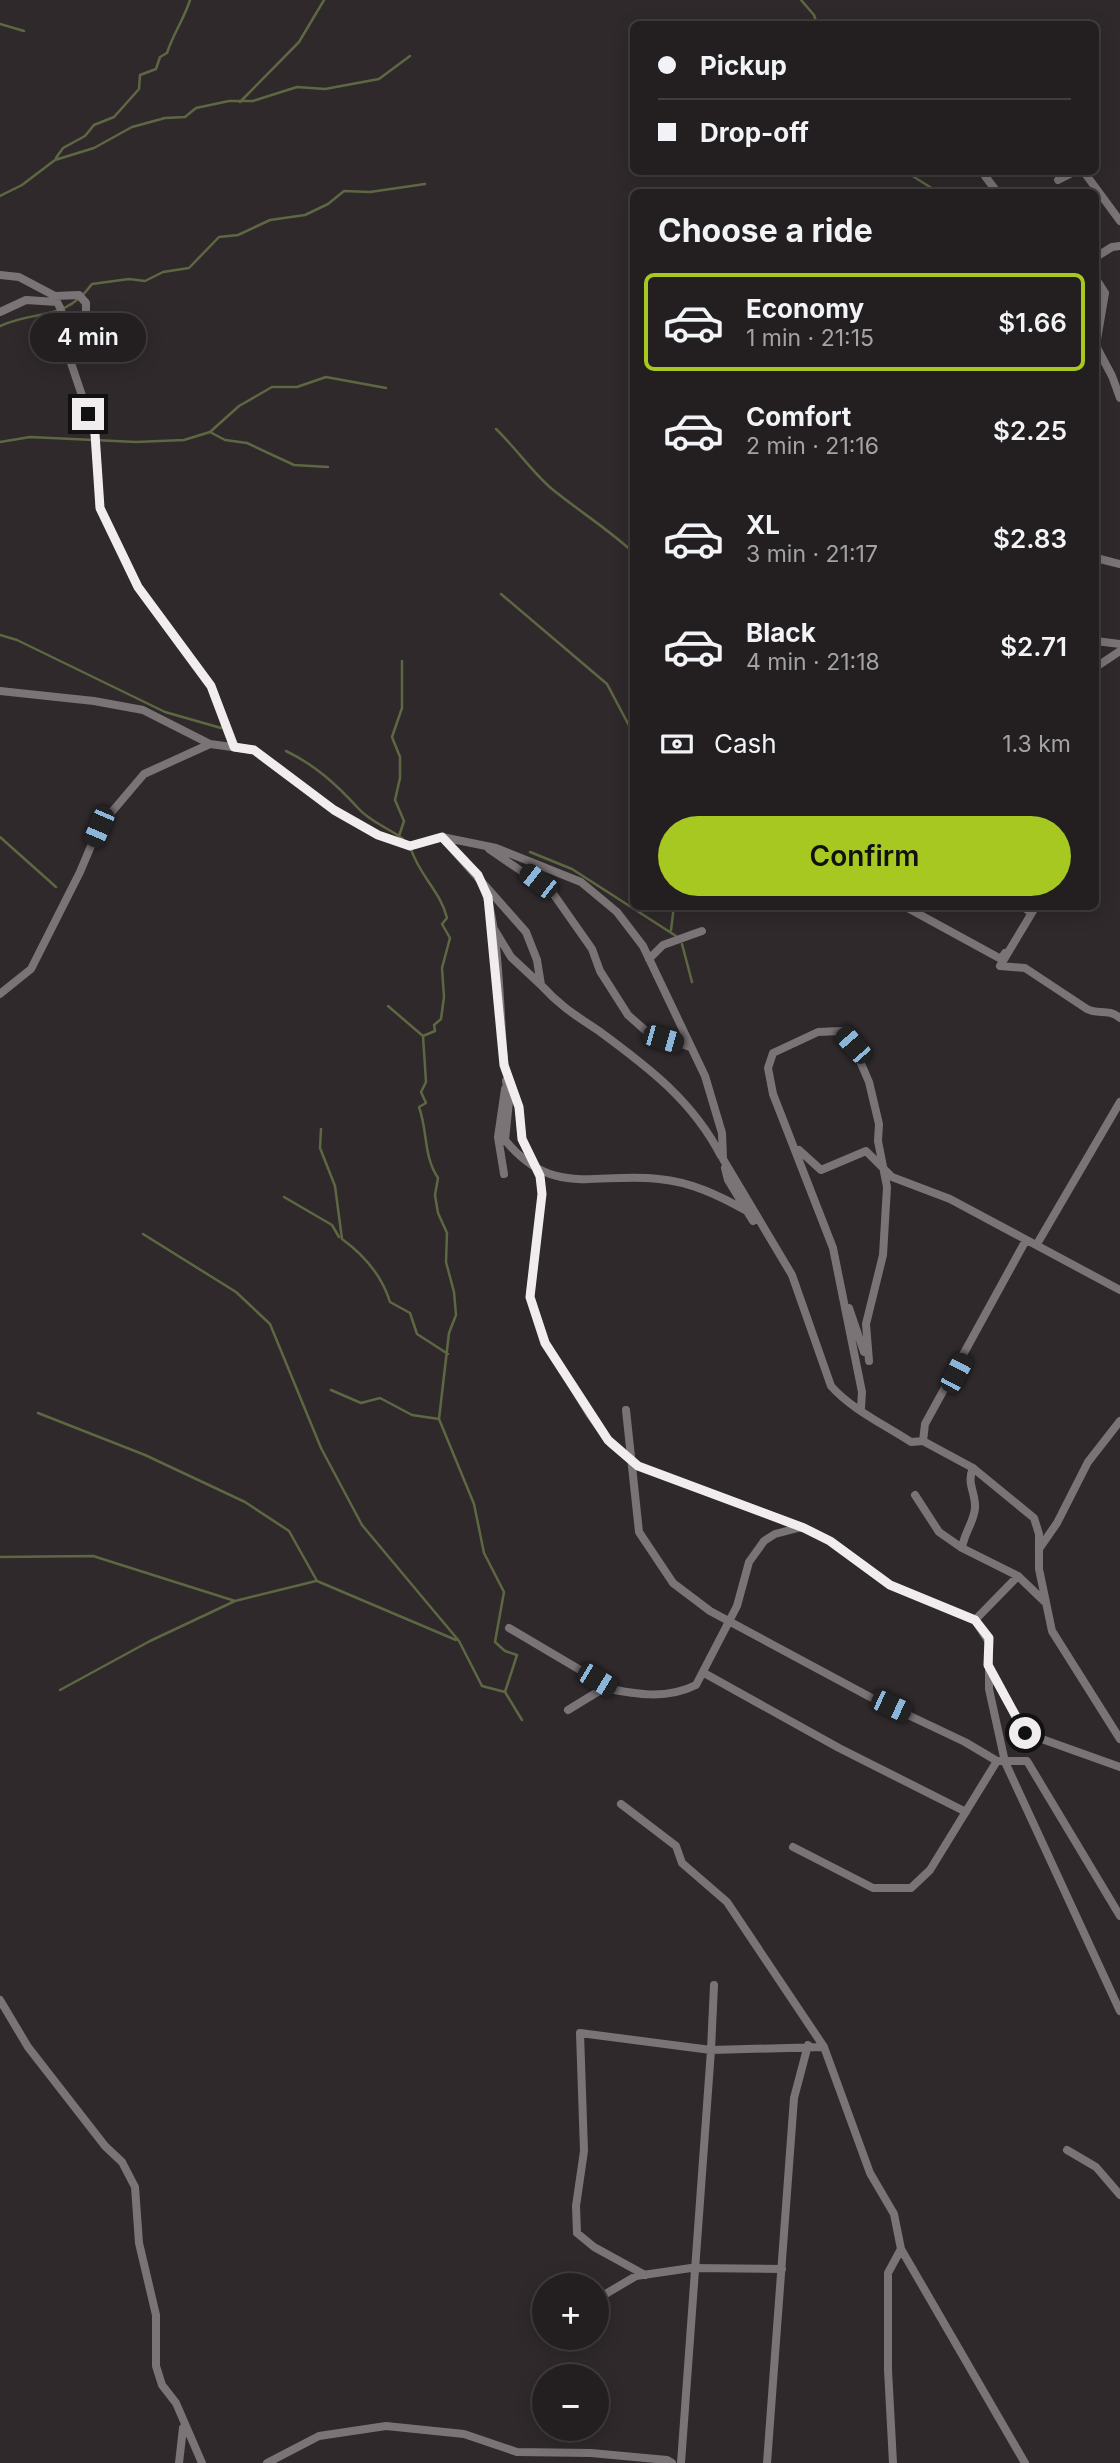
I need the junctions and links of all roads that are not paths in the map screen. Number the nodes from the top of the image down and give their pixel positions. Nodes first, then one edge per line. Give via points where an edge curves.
1 (1067, 175) edge
2 (985, 176) dead end
3 (1058, 180) dead end
4 (995, 189) edge
5 (1099, 192) edge
6 (1120, 221) edge
7 (1120, 246) edge
8 (1099, 255) edge
9 (0, 275) edge
10 (1099, 284) edge
11 (0, 312) edge
12 (1099, 328) edge
13 (1099, 352) edge
14 (71, 356) junction
15 (1120, 398) edge
16 (1099, 559) edge
17 (1120, 564) edge
18 (1099, 641) edge
19 (1120, 644) edge
20 (1120, 652) edge
21 (1099, 665) edge
22 (0, 691) edge
23 (211, 744) junction
24 (234, 747) junction
25 (442, 837) junction
26 (481, 843) junction
27 (478, 875) junction
28 (911, 910) edge
29 (1029, 910) edge
30 (1029, 910) edge
31 (491, 924) junction
32 (702, 931) dead end
33 (649, 959) junction
34 (541, 985) junction
35 (0, 994) edge
36 (1120, 1018) edge
37 (691, 1047) junction
38 (504, 1065) junction
39 (506, 1082) junction
40 (1120, 1102) edge
41 (796, 1148) junction
42 (723, 1159) junction
43 (538, 1169) junction
44 (883, 1169) junction
45 (504, 1174) dead end
46 (745, 1210) junction
47 (1026, 1240) junction
48 (1037, 1244) junction
49 (792, 1275) junction
50 (1120, 1290) edge
51 (842, 1296) junction
52 (861, 1408) junction
53 (626, 1410) dead end
54 (1120, 1421) edge
55 (923, 1441) junction
56 (633, 1462) junction
57 (973, 1468) junction
58 (915, 1495) dead end
59 (802, 1527) junction
60 (962, 1548) junction
61 (1040, 1549) junction
62 (1018, 1576) junction
63 (1044, 1601) junction
64 (975, 1620) junction
65 (729, 1621) junction
66 (509, 1628) dead end
67 (988, 1665) junction
68 (704, 1673) junction
69 (618, 1692) junction
70 (568, 1710) dead end
71 (1120, 1740) edge
72 (1001, 1762) junction
73 (1120, 1767) edge
74 (621, 1804) dead end
75 (966, 1812) junction
76 (793, 1847) dead end
77 (1120, 1916) edge
78 (714, 1985) dead end
79 (0, 2000) edge
80 (1120, 2011) edge
81 (808, 2045) junction
82 (824, 2047) junction
83 (711, 2049) junction
84 (1068, 2150) dead end
85 (1120, 2195) edge
86 (901, 2249) junction
87 (694, 2267) junction
88 (782, 2269) junction
89 (645, 2274) junction
90 (609, 2292) edge
91 (183, 2422) junction
92 (179, 2463) edge
93 (202, 2463) edge
94 (267, 2463) edge
95 (671, 2463) edge
96 (681, 2463) edge
97 (767, 2463) edge
98 (893, 2463) edge
99 (1025, 2463) edge

1 - 3 street
2 - 4 street
5 - 6 street
7 - 8 street
9 - 14 street via 19,277 55,296 79,295 86,303
10 - 12 street via 1105,293
11 - 14 street via 26,300 57,302
13 - 15 street
14 - 24 street via 95,434 100,508 138,587 211,686
16 - 17 street
18 - 19 street
20 - 21 street
22 - 23 street via 143,710
23 - 24 street
23 - 35 street via 144,774 99,827 31,969
24 - 25 street via 254,750 334,810 378,835 410,846
25 - 26 street
25 - 27 street
26 - 33 street via 581,881 617,912
26 - 37 street via 552,892 592,949 600,971 628,1015 646,1031
27 - 31 street via 488,897
27 - 34 street via 526,932
28 - 29 street via 1001,959
30 - 36 street via 1000,966 1025,968 1087,1009 1107,1010
31 - 34 street via 511,957
31 - 38 street
32 - 33 street via 663,945
33 - 37 street
34 - 42 street via 566,1011 674,1090 706,1126
37 - 42 street via 722,1133
38 - 39 street
38 - 43 street via 519,1107 522,1139
39 - 43 street via 505,1140
39 - 45 street via 498,1137
40 - 48 street
41 - 44 street via 821,1170 866,1151
41 - 44 street via 773,1094 768,1068 773,1053 818,1032 841,1031 853,1045 869,1082
41 - 51 street via 833,1248
42 - 46 street via 728,1180
42 - 49 street
43 - 46 street via 544,1174 586,1180 658,1178 703,1189
43 - 56 street via 542,1194 530,1297 537,1319 545,1343 590,1415 611,1444
44 - 47 street
44 - 51 street via 885,1233 867,1315 869,1361
46 - 49 street
47 - 48 street
47 - 55 street via 925,1424
48 - 50 street
49 - 52 street via 831,1385 844,1400
51 - 52 street via 862,1392
52 - 55 street via 911,1442
53 - 56 street
54 - 61 street via 1088,1462
55 - 57 street
56 - 59 street
56 - 65 street via 639,1532 673,1583
57 - 60 street via 969,1481 974,1515
57 - 61 street via 1031,1514
58 - 60 street via 932,1525
59 - 64 street via 830,1541 890,1585
59 - 65 street via 764,1541 744,1572 742,1594
60 - 62 street
61 - 63 street
62 - 63 street
62 - 64 street
63 - 71 street via 1055,1639
64 - 67 street via 989,1638
65 - 68 street
65 - 72 street
66 - 69 street
67 - 72 street
67 - 73 street via 1025,1733
68 - 69 street via 696,1685 668,1694
68 - 75 street
69 - 70 street via 597,1690
72 - 75 street
72 - 77 street via 1027,1761
72 - 80 street
74 - 82 street via 676,1846 682,1863 727,1902
75 - 76 street via 930,1870 911,1888 873,1888
78 - 83 street
79 - 91 street via 28,2047 104,2146 122,2162 135,2187 139,2242 156,2315 156,2367
81 - 82 street
81 - 83 street
81 - 88 street via 794,2098
82 - 86 street via 870,2174 894,2214
83 - 87 street
83 - 89 street via 580,2034 584,2151 577,2233
84 - 85 street via 1096,2167
86 - 98 street via 888,2273
86 - 99 street
87 - 88 street
87 - 89 street
87 - 96 street
88 - 97 street
89 - 90 street
91 - 92 street
91 - 93 street
94 - 95 street via 319,2435 386,2426 464,2434 517,2452 591,2453

